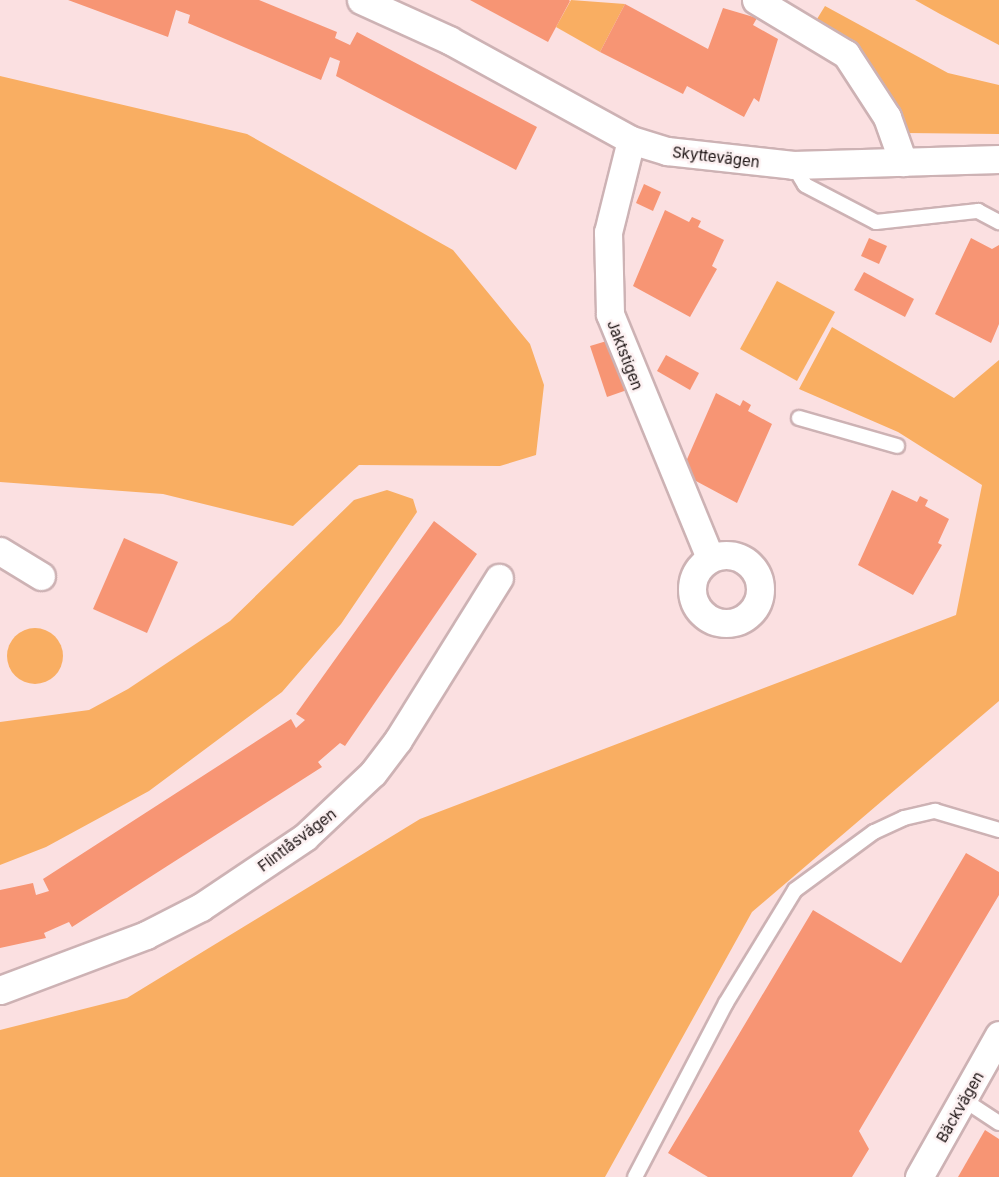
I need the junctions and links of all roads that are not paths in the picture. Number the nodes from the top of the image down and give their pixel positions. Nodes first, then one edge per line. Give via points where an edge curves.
1 (361, 0) edge
2 (756, 0) edge
3 (631, 140) junction
4 (999, 159) edge
5 (903, 162) junction
6 (793, 165) junction
7 (999, 222) edge
8 (799, 418) dead end
9 (897, 446) dead end
10 (0, 550) edge
11 (710, 558) dead end
12 (41, 576) dead end
13 (500, 578) dead end
14 (999, 830) edge
15 (0, 990) edge
16 (999, 1035) edge
17 (964, 1100) junction
18 (999, 1123) edge
19 (635, 1177) edge
20 (918, 1177) edge

1 - 3 street, Skyttevägen via 449,40
2 - 5 street via 846,54 887,117
3 - 6 street, Skyttevägen via 704,158
3 - 11 street, Jaktstigen via 608,232 610,314
4 - 5 street, Skyttevägen
5 - 6 street, Skyttevägen
6 - 7 lane via 805,185 876,222 978,211
8 - 9 lane
10 - 12 street
13 - 15 street, Flintlåsvägen via 398,740 353,794 305,837 201,906 146,935
14 - 19 lane via 935,811 904,818 874,832 795,890 726,1003
16 - 17 street, Bäckvägen
17 - 18 lane
17 - 20 street, Bäckvägen

